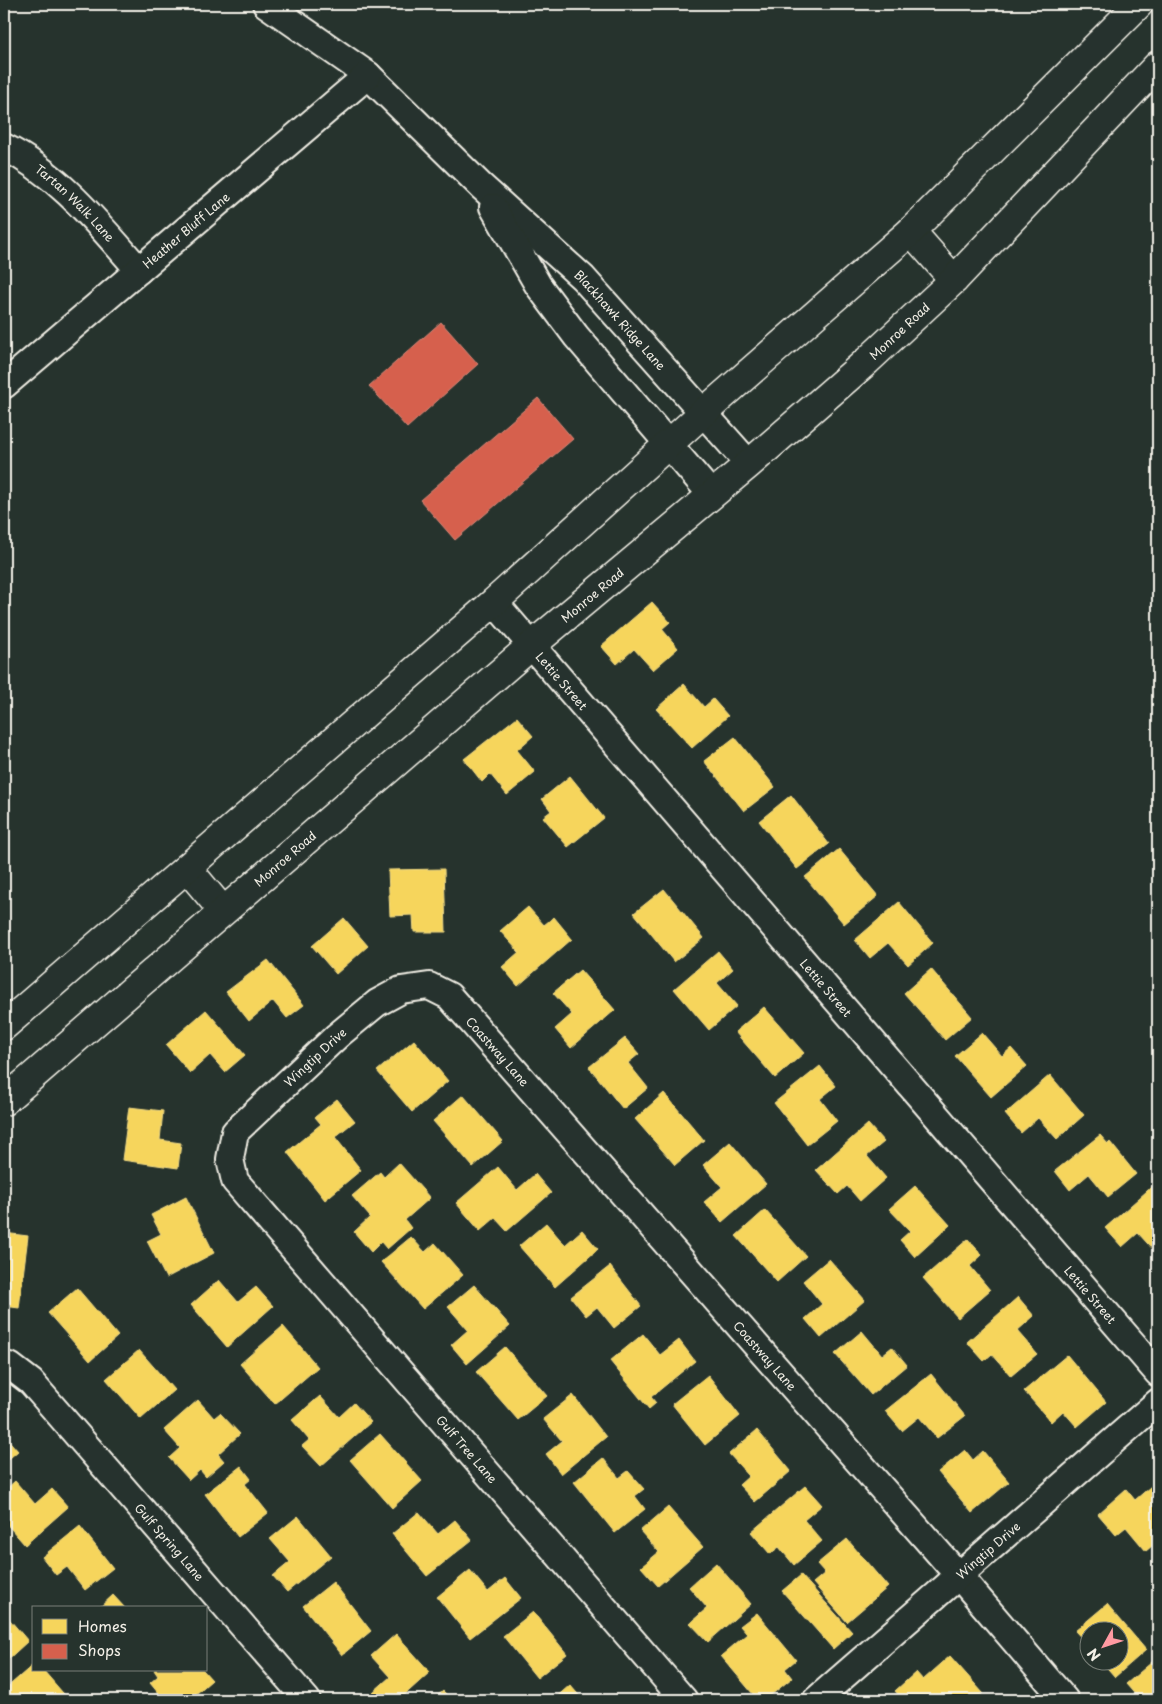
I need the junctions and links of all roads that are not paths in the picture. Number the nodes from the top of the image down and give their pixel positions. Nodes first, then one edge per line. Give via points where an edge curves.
1 (266, 4) edge
2 (1139, 4) edge
3 (1158, 65) edge
4 (368, 75) junction
5 (4, 147) edge
6 (481, 186) junction
7 (911, 232) junction
8 (139, 270) junction
9 (954, 280) junction
10 (4, 385) edge
11 (704, 412) junction
12 (668, 445) junction
13 (749, 464) junction
14 (711, 494) junction
15 (494, 602) junction
16 (531, 646) junction
17 (187, 868) junction
18 (223, 911) junction
19 (463, 1012) joint
20 (4, 1026) edge
21 (4, 1101) edge
22 (249, 1197) joint
23 (4, 1366) edge
24 (1158, 1374) edge
25 (1158, 1402) edge
26 (959, 1576) junction
27 (307, 1700) edge
28 (684, 1700) edge
29 (816, 1700) edge
30 (1064, 1700) edge

1 - 4 street, Blackhawk Ridge Lane
2 - 7 main road
3 - 9 main road, Monroe Road
4 - 6 street, Blackhawk Ridge Lane
4 - 8 street, Heather Bluff Lane
5 - 8 street, Tartan Walk Lane via 26,158 54,180
6 - 11 street, Blackhawk Ridge Lane via 583,278
6 - 12 street, Blackhawk Ridge Lane via 538,284 576,336
7 - 9 main road
7 - 11 main road
8 - 10 street, Heather Bluff Lane
9 - 13 main road, Monroe Road
11 - 12 main road
11 - 13 street, Blackhawk Ridge Lane
12 - 14 street, Blackhawk Ridge Lane
12 - 15 main road
13 - 14 main road, Monroe Road
14 - 16 main road, Monroe Road
15 - 16 street, Lettie Street
15 - 17 main road
16 - 18 main road, Monroe Road
16 - 24 street, Lettie Street
17 - 18 main road
17 - 20 main road
18 - 21 main road, Monroe Road
19 - 22 street, Wingtip Drive via 449,996 429,986 401,990 377,1003 337,1036 236,1132 230,1159 235,1181
19 - 26 street, Coastway Lane
22 - 28 street, Gulf Tree Lane
23 - 27 street, Gulf Spring Lane via 10,1366 32,1382
25 - 26 street, Wingtip Drive
26 - 29 street, Wingtip Drive
26 - 30 street, Coastway Lane

